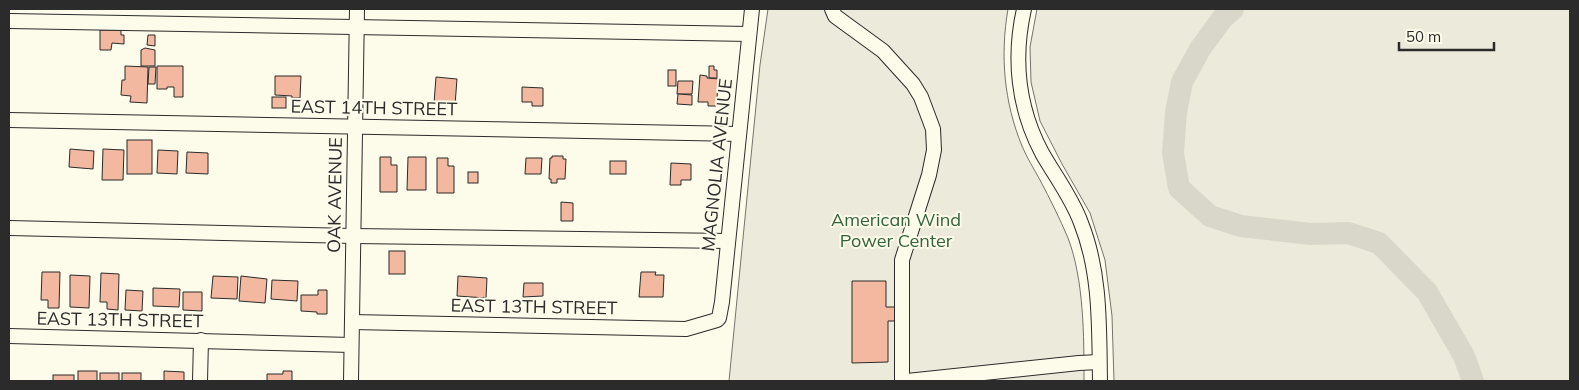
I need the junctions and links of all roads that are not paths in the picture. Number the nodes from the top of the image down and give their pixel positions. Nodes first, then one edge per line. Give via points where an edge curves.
1 (357, 9) edge
2 (752, 9) edge
3 (832, 9) edge
4 (1024, 9) edge
5 (9, 21) edge
6 (357, 27) junction
7 (749, 34) junction
8 (9, 120) edge
9 (355, 126) junction
10 (739, 134) junction
11 (9, 228) edge
12 (353, 236) junction
13 (728, 241) junction
14 (714, 321) joint
15 (352, 322) junction
16 (9, 336) edge
17 (201, 340) junction
18 (351, 345) junction
19 (1100, 362) junction
20 (200, 381) edge
21 (351, 381) edge
22 (902, 381) edge
23 (907, 381) edge
24 (1100, 381) edge

1 - 6 street, OAK AVENUE
2 - 7 street, MAGNOLIA AVENUE
3 - 22 street via 835,16 883,51 913,84 933,129 934,150 929,175 902,260
4 - 19 street via 1017,55 1024,107 1042,152 1081,223 1090,252 1096,288
5 - 6 street
6 - 7 street
6 - 9 street, OAK AVENUE
7 - 10 street, MAGNOLIA AVENUE
8 - 9 street, EAST 14TH STREET
9 - 10 street, EAST 14TH STREET
9 - 12 street, OAK AVENUE
10 - 13 street, MAGNOLIA AVENUE
11 - 12 street
12 - 13 street
12 - 15 street, OAK AVENUE
13 - 14 street, MAGNOLIA AVENUE via 722,302 718,318
14 - 15 street, EAST 13TH STREET via 686,328
15 - 18 street, OAK AVENUE
16 - 17 street, EAST 13TH STREET
17 - 18 street, EAST 13TH STREET
17 - 20 street
18 - 21 street, OAK AVENUE
19 - 23 street
19 - 24 street

